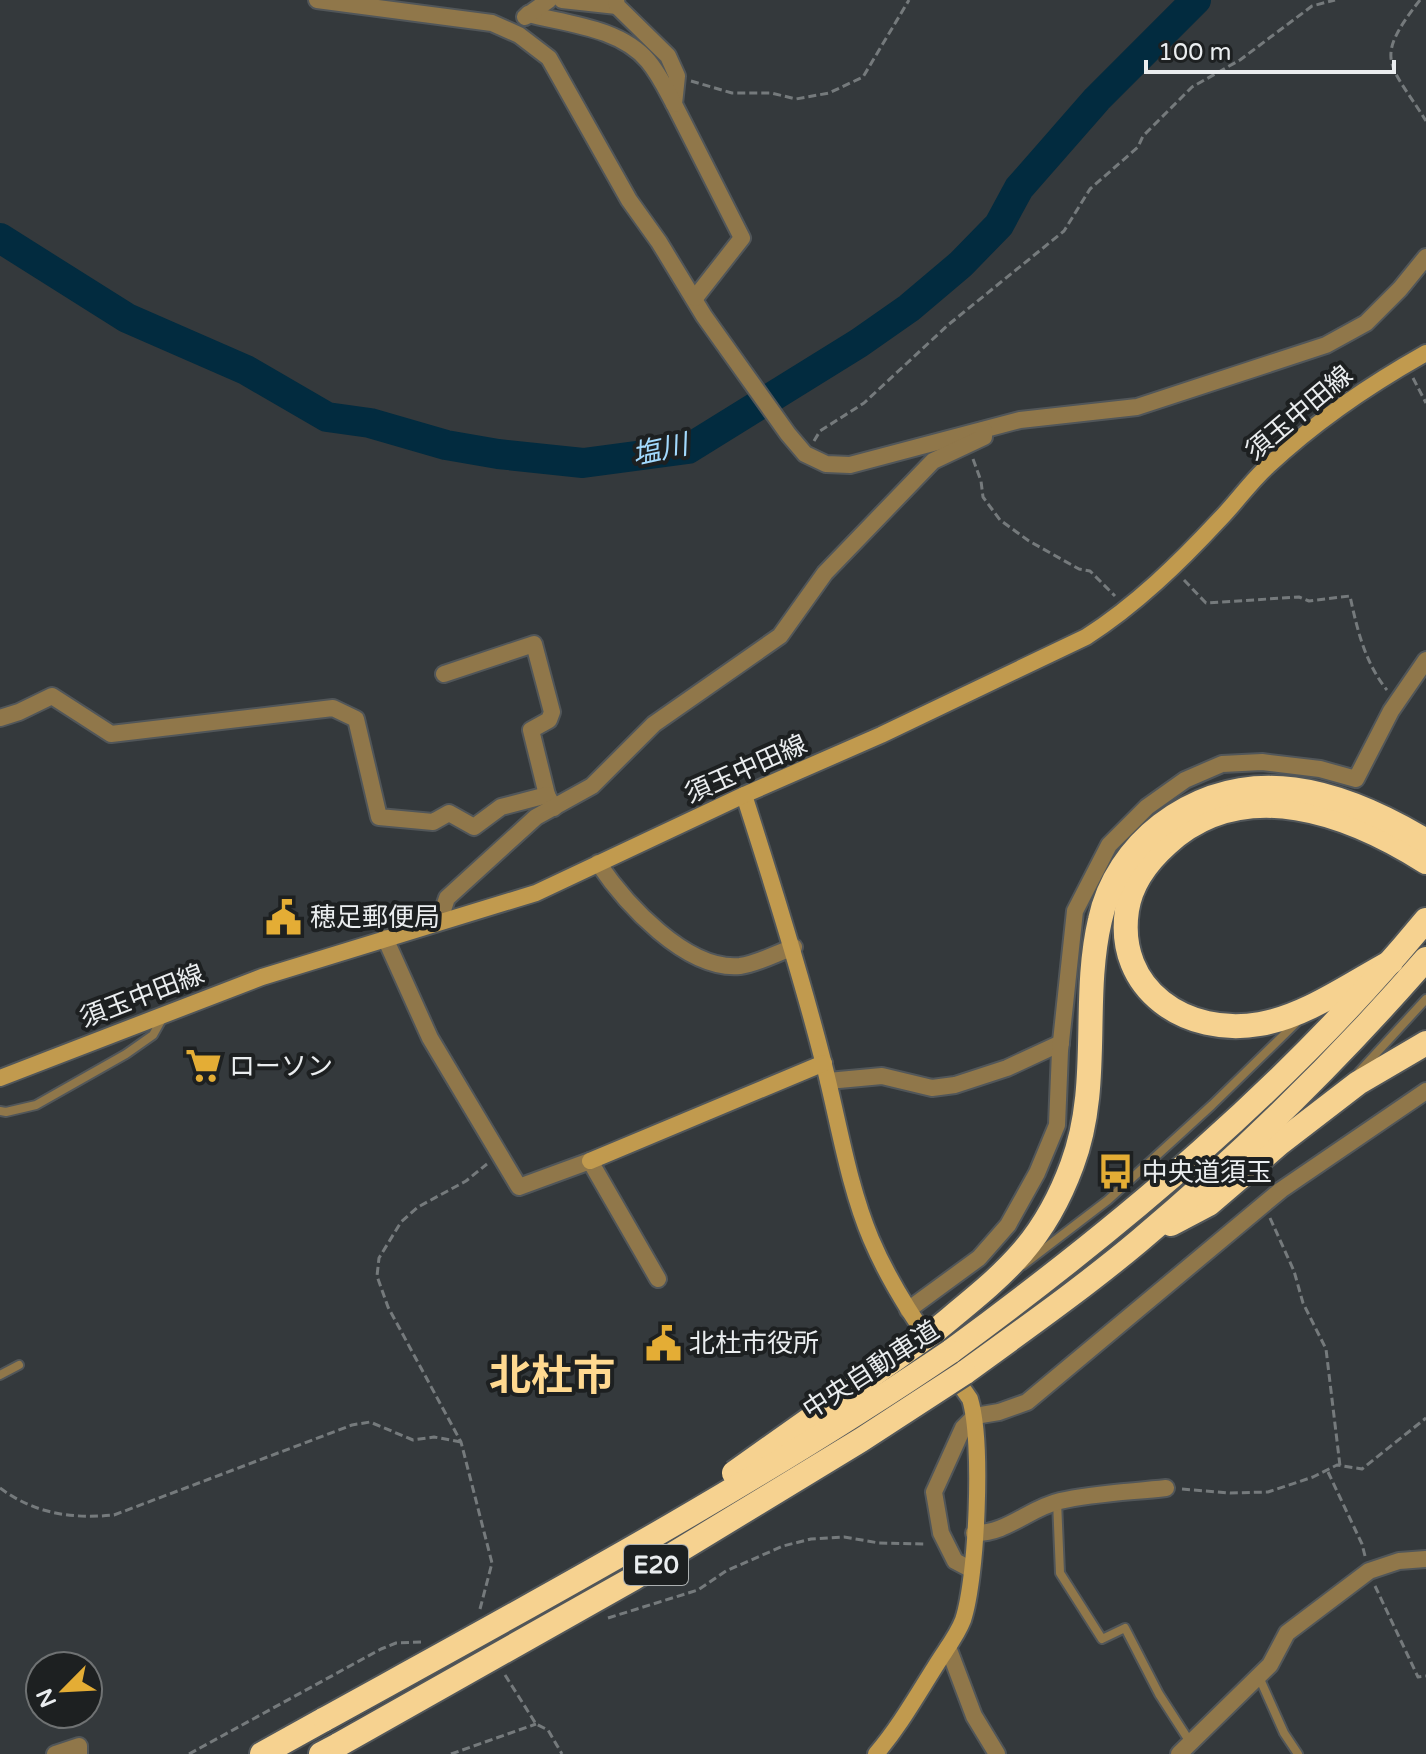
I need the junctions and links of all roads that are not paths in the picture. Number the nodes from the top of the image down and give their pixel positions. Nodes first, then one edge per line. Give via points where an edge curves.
1 (317, 0) edge
2 (549, 0) edge
3 (562, 0) edge
4 (616, 3) edge
5 (528, 14) junction
6 (506, 28) junction
7 (674, 104) junction
8 (1426, 257) edge
9 (695, 298) junction
10 (1426, 353) edge
11 (984, 428) junction
12 (1426, 660) edge
13 (444, 674) dead end
14 (0, 718) edge
15 (744, 795) junction
16 (550, 802) junction
17 (1426, 841) edge
18 (1426, 862) edge
19 (598, 863) junction
20 (1426, 920) edge
21 (439, 922) junction
22 (385, 938) junction
23 (794, 947) junction
24 (1426, 959) edge
25 (1391, 962) junction
26 (1426, 999) edge
27 (1317, 1002) junction
28 (166, 1012) junction
29 (1061, 1043) junction
30 (1426, 1043) edge
31 (824, 1063) junction
32 (0, 1078) edge
33 (828, 1081) junction
34 (1426, 1091) edge
35 (1326, 1107) junction
36 (0, 1111) edge
37 (590, 1161) junction
38 (1139, 1241) junction
39 (1001, 1276) junction
40 (658, 1279) dead end
41 (908, 1310) junction
42 (19, 1365) dead end
43 (0, 1375) edge
44 (975, 1416) junction
45 (1166, 1488) road end
46 (1057, 1501) junction
47 (974, 1533) junction
48 (623, 1555) junction
49 (1426, 1559) edge
50 (972, 1570) junction
51 (948, 1647) junction
52 (1258, 1676) junction
53 (1184, 1748) edge
54 (331, 1749) edge
55 (55, 1754) edge
56 (79, 1754) edge
57 (262, 1754) edge
58 (876, 1754) edge
59 (997, 1754) edge
60 (1298, 1754) edge

1 - 6 street
2 - 5 street
3 - 4 street
4 - 7 street via 668,56 677,76
5 - 6 street
5 - 7 street via 593,29 631,46 647,60
6 - 9 street via 549,58 629,200
7 - 9 street via 742,238
8 - 11 street via 1366,323 1326,345 1137,407
9 - 11 street via 788,434 805,454 826,464 850,465
10 - 15 main road, 須玉中田線 via 1376,380 1320,421 1266,468 1173,567 1086,637
11 - 16 street via 984,437 933,461 892,500 825,573 780,636 654,724 592,786
12 - 29 street via 1356,779 1262,762 1222,764 1185,780 1147,807 1109,845 1075,911
13 - 16 street via 534,644 552,712 549,720 531,730
14 - 16 street via 52,696 111,734 333,708 356,719 379,817 433,822 449,813 474,827 501,807
15 - 19 main road, 須玉中田線
15 - 23 main road
16 - 21 street via 447,898
17 - 39 highway via 1328,795 1266,787 1240,789 1188,807 1150,834 1119,871 1100,918 1089,1103 1073,1165 1044,1224
18 - 27 highway via 1361,826 1293,806 1265,806 1194,825 1142,872 1127,910 1129,956 1148,991 1169,1009 1211,1025 1234,1026 1271,1021
19 - 21 main road, 須玉中田線 via 536,893
19 - 23 street via 652,928 714,964 741,966
20 - 25 highway, 中央自動車道 / E20
21 - 22 main road, 須玉中田線
22 - 28 main road, 須玉中田線
22 - 37 street via 430,1038 519,1187
23 - 31 main road
24 - 38 highway, 中央自動車道 / E20 via 1268,1125
25 - 27 highway
25 - 48 highway, 中央自動車道 / E20, bridge via 1253,1104 1054,1276 850,1420
26 - 35 lane
27 - 39 lane via 1108,1200 1028,1263
28 - 32 main road, 須玉中田線
28 - 36 lane via 153,1035 126,1054 36,1105
29 - 33 street via 955,1085 932,1088 882,1076
29 - 41 street via 1057,1125 1016,1212 979,1258
30 - 35 highway
31 - 33 main road
31 - 37 main road
33 - 41 main road via 870,1236
34 - 44 street via 1264,1205 1027,1402
35 - 38 highway via 1209,1204
37 - 40 street
38 - 54 highway, 中央自動車道 / E20, bridge via 964,1373 861,1440 634,1578
39 - 48 highway, bridge via 936,1330
41 - 44 main road via 970,1399
42 - 43 lane
44 - 47 main road
44 - 50 street via 963,1428 934,1492 941,1533 955,1561
45 - 46 street
46 - 47 street via 1007,1527
46 - 53 lane via 1060,1573 1102,1639 1125,1628
47 - 50 main road
48 - 57 highway, 中央自動車道 / E20, bridge
49 - 52 street via 1369,1571 1287,1633
50 - 51 main road via 962,1623
51 - 58 main road
51 - 59 street via 974,1716
52 - 53 street
52 - 60 lane
55 - 56 street via 79,1746

